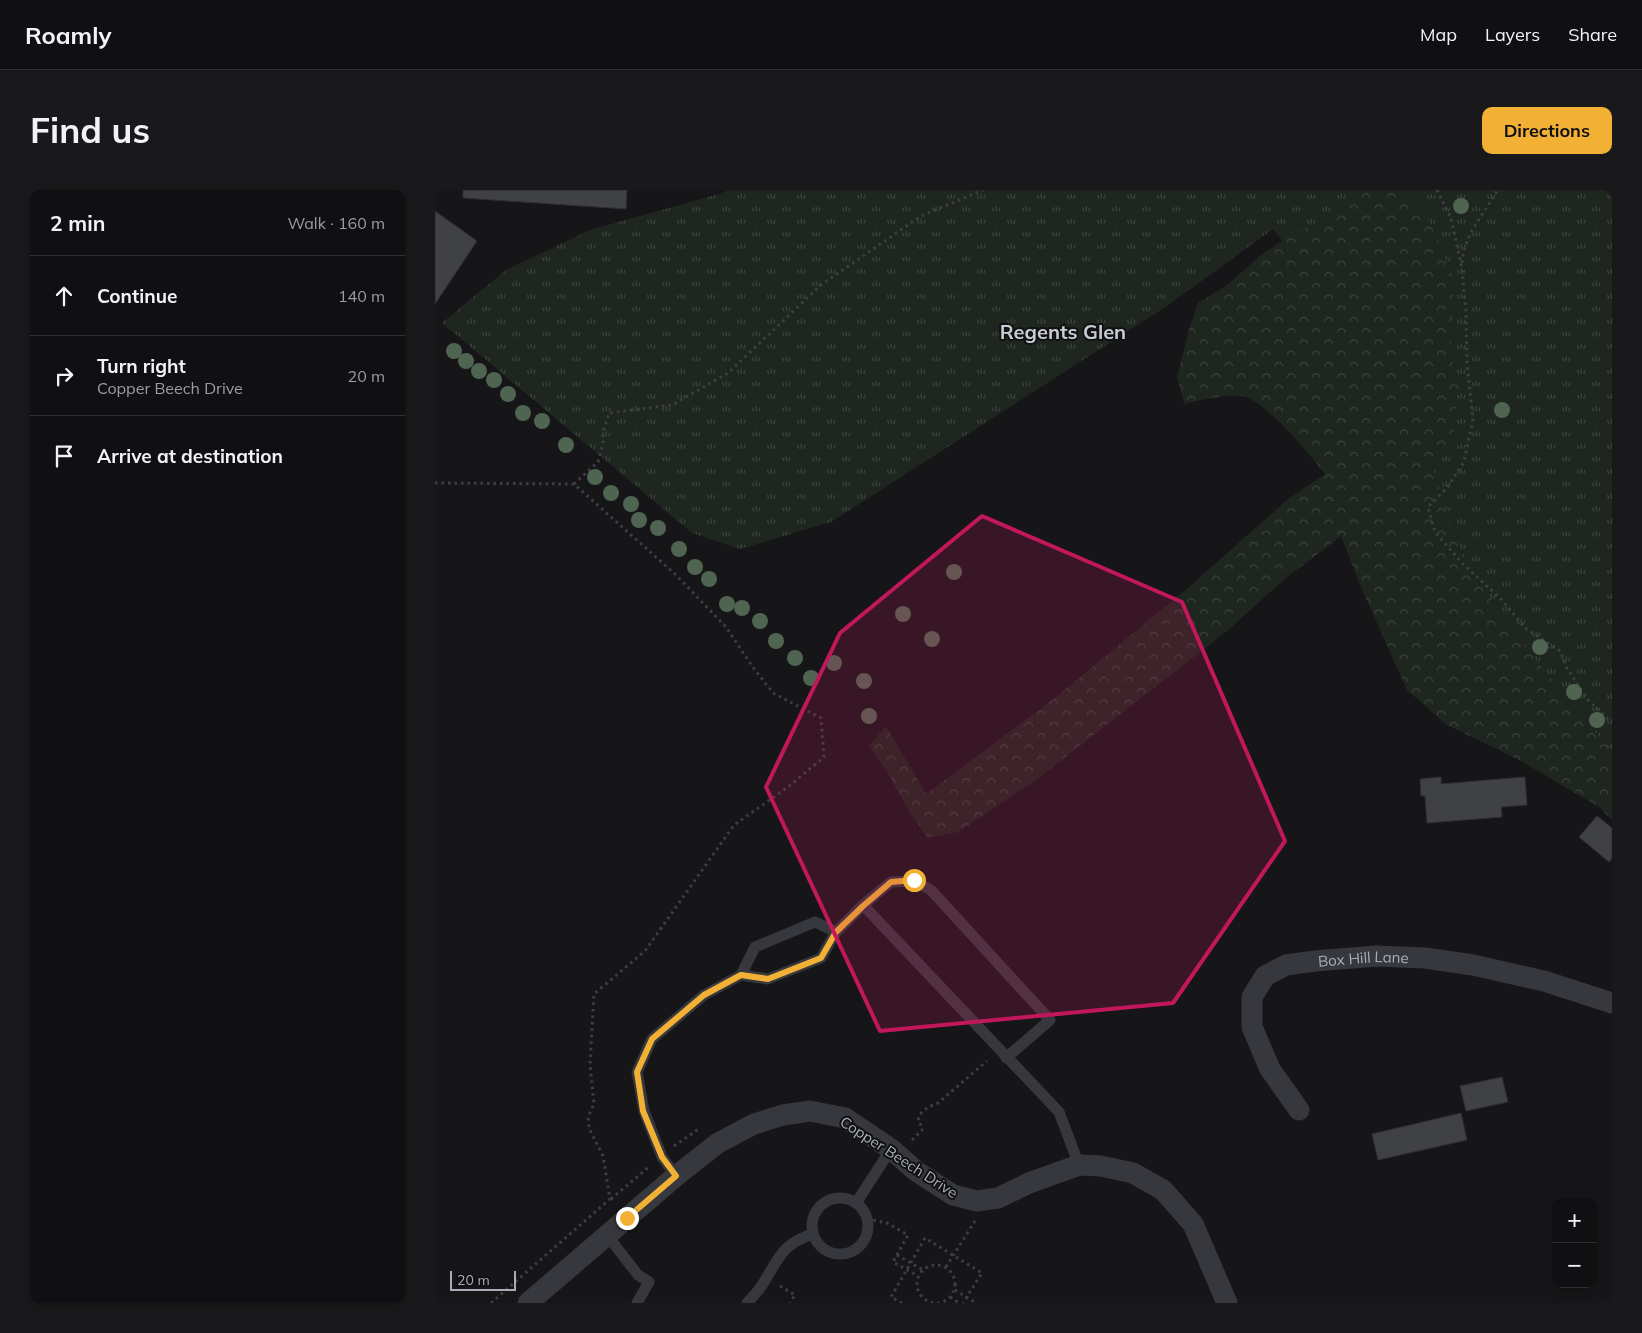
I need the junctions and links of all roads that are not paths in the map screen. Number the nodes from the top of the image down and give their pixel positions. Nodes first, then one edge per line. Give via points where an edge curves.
1 (863, 906) junction
2 (836, 932) junction
3 (741, 975) junction
4 (1612, 1003) edge
5 (1003, 1054) junction
6 (1299, 1110) dead end
7 (894, 1152) junction
8 (1079, 1165) junction
9 (676, 1176) junction
10 (856, 1203) junction
11 (813, 1234) junction
12 (607, 1235) junction
13 (528, 1303) edge
14 (637, 1303) edge
15 (747, 1303) edge
16 (1227, 1303) edge

1 - 2 lane
1 - 5 lane
1 - 5 lane via 891,882 914,880 931,890 1050,1020
2 - 3 lane via 821,958 768,979
2 - 3 lane via 815,922 755,947
3 - 9 lane via 704,995 652,1039 637,1072 643,1111 662,1157
4 - 6 street, Box Hill Lane via 1544,981 1425,958 1377,956 1285,965 1265,976 1252,997 1252,1027 1270,1069
5 - 8 lane via 1059,1112
7 - 8 street, Copper Beech Drive via 953,1195 977,1201 998,1198
7 - 9 street, Copper Beech Drive via 845,1118 810,1111 754,1124 718,1143
7 - 10 lane
8 - 16 street, Copper Beech Drive via 1133,1173 1163,1190 1193,1224
9 - 12 street, Copper Beech Drive
10 - 11 lane via 837,1198 819,1206 811,1224
10 - 11 lane via 863,1210 868,1228 866,1238 852,1252 833,1254 824,1249
11 - 15 lane via 797,1240 780,1254 763,1284
12 - 13 street, Copper Beech Drive
12 - 14 lane via 638,1275 649,1282

